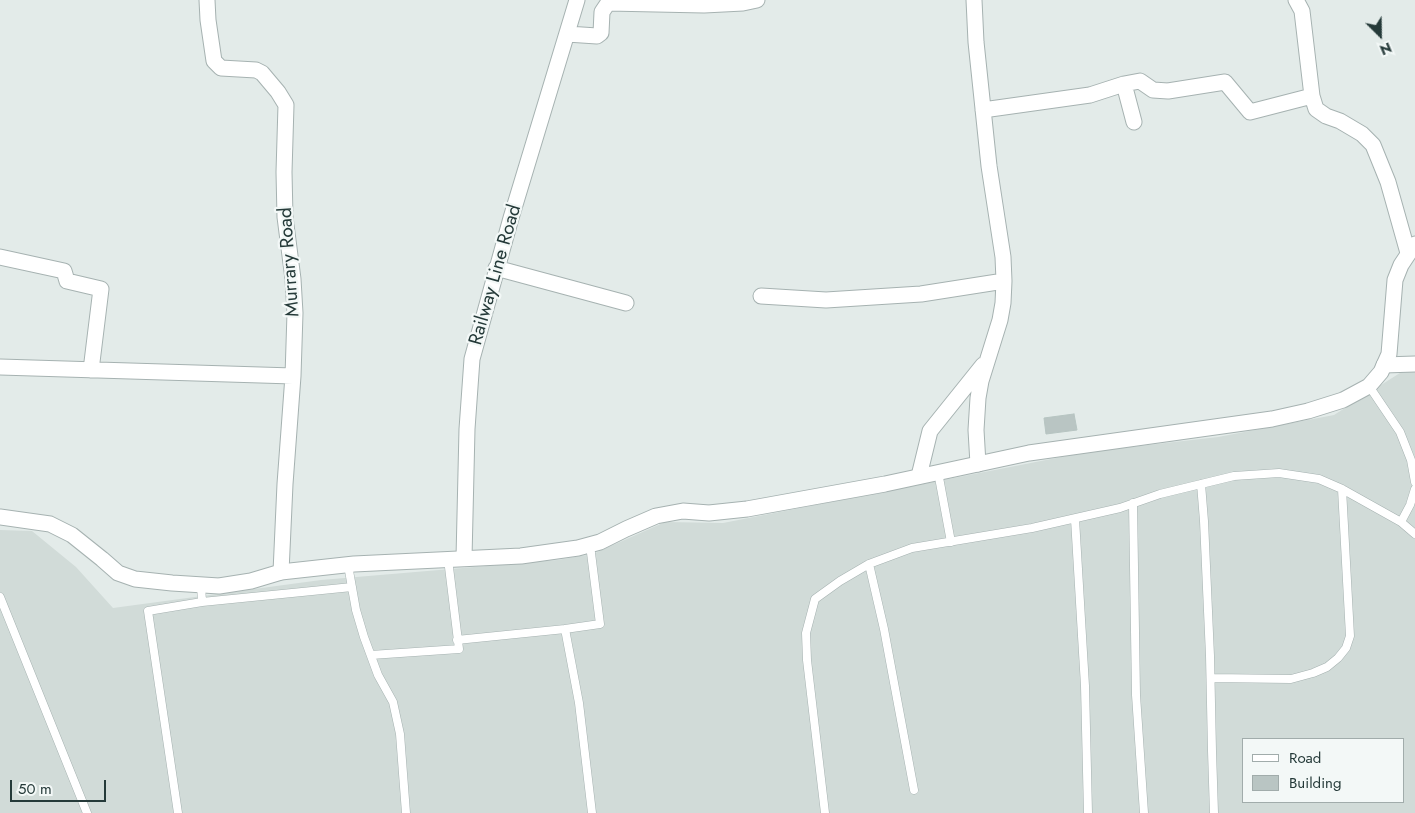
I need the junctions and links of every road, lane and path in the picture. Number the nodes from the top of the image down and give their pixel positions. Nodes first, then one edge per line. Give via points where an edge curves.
1 (207, 0) edge
2 (577, 0) edge
3 (757, 0) edge
4 (974, 0) edge
5 (1296, 0) edge
6 (566, 34) junction
7 (1124, 84) junction
8 (1312, 96) junction
9 (983, 110) junction
10 (1134, 122) dead end
11 (1412, 249) edge
12 (0, 257) edge
13 (496, 268) junction
14 (1004, 280) junction
15 (761, 296) dead end
16 (626, 303) dead end
17 (989, 358) junction
18 (1415, 364) edge
19 (1384, 365) junction
20 (0, 367) edge
21 (91, 370) junction
22 (293, 376) junction
23 (1369, 386) junction
24 (978, 464) junction
25 (938, 472) junction
26 (919, 476) junction
27 (1415, 482) edge
28 (1201, 484) junction
29 (1342, 489) junction
30 (1415, 489) edge
31 (1133, 503) junction
32 (0, 517) edge
33 (1075, 519) junction
34 (1401, 522) junction
35 (1415, 534) edge
36 (952, 542) junction
37 (590, 545) junction
38 (464, 558) junction
39 (448, 559) junction
40 (869, 564) junction
41 (348, 565) junction
42 (281, 572) junction
43 (200, 585) junction
44 (352, 587) junction
45 (0, 597) edge
46 (202, 602) junction
47 (565, 629) junction
48 (457, 640) junction
49 (371, 656) junction
50 (1211, 678) junction
51 (914, 790) dead end
52 (87, 813) edge
53 (178, 813) edge
54 (406, 813) edge
55 (592, 813) edge
56 (825, 813) edge
57 (1088, 813) edge
58 (1144, 813) edge
59 (1214, 813) edge

1 - 22 street, Murrary Road via 214,61 221,68 262,73 286,105 286,217 295,313
2 - 6 street, Railway Line Road
3 - 6 street via 743,3 608,4 602,12 601,34
4 - 9 street
5 - 8 street via 1304,23
6 - 13 street, Railway Line Road
7 - 8 street via 1140,80 1153,90 1168,91 1225,82 1250,112
7 - 9 street via 1090,95
7 - 10 street
8 - 11 street via 1316,109 1362,134 1373,145
9 - 14 street via 1004,257
11 - 19 street via 1395,280 1388,354
12 - 21 street via 64,270 67,280 101,289
13 - 16 street
13 - 38 street, Railway Line Road via 472,359 466,429
14 - 15 street via 921,294 826,300
14 - 17 street via 1000,320
17 - 24 street via 976,409
17 - 26 street via 930,431
18 - 19 street
19 - 23 street
20 - 21 street
21 - 22 street
22 - 42 street, Murrary Road
23 - 24 street via 1344,400 1272,419 1029,453
23 - 27 lane via 1400,432
24 - 25 street
25 - 26 street
25 - 36 lane
26 - 37 street via 747,509 709,513 683,511 656,516
28 - 29 lane via 1234,476 1279,473 1319,479
28 - 31 lane
28 - 50 lane
29 - 34 lane
29 - 50 lane via 1350,636 1346,648 1327,667 1291,678
30 - 34 lane
31 - 33 lane
31 - 58 lane via 1136,695
32 - 43 street via 50,524 72,535 118,574 135,579
33 - 36 lane
33 - 57 lane
34 - 35 lane
36 - 40 lane via 912,548
37 - 38 street via 521,556
37 - 47 lane via 600,624
38 - 39 street
39 - 41 street
39 - 48 lane
40 - 51 lane
40 - 56 lane via 815,599 806,633
41 - 42 street
41 - 44 lane
42 - 43 street via 251,581
43 - 46 lane
44 - 46 lane
44 - 49 lane
45 - 52 lane
46 - 53 lane via 148,611
47 - 48 lane
47 - 55 lane
48 - 49 lane via 459,648
49 - 54 lane via 392,702 400,734
50 - 59 lane

